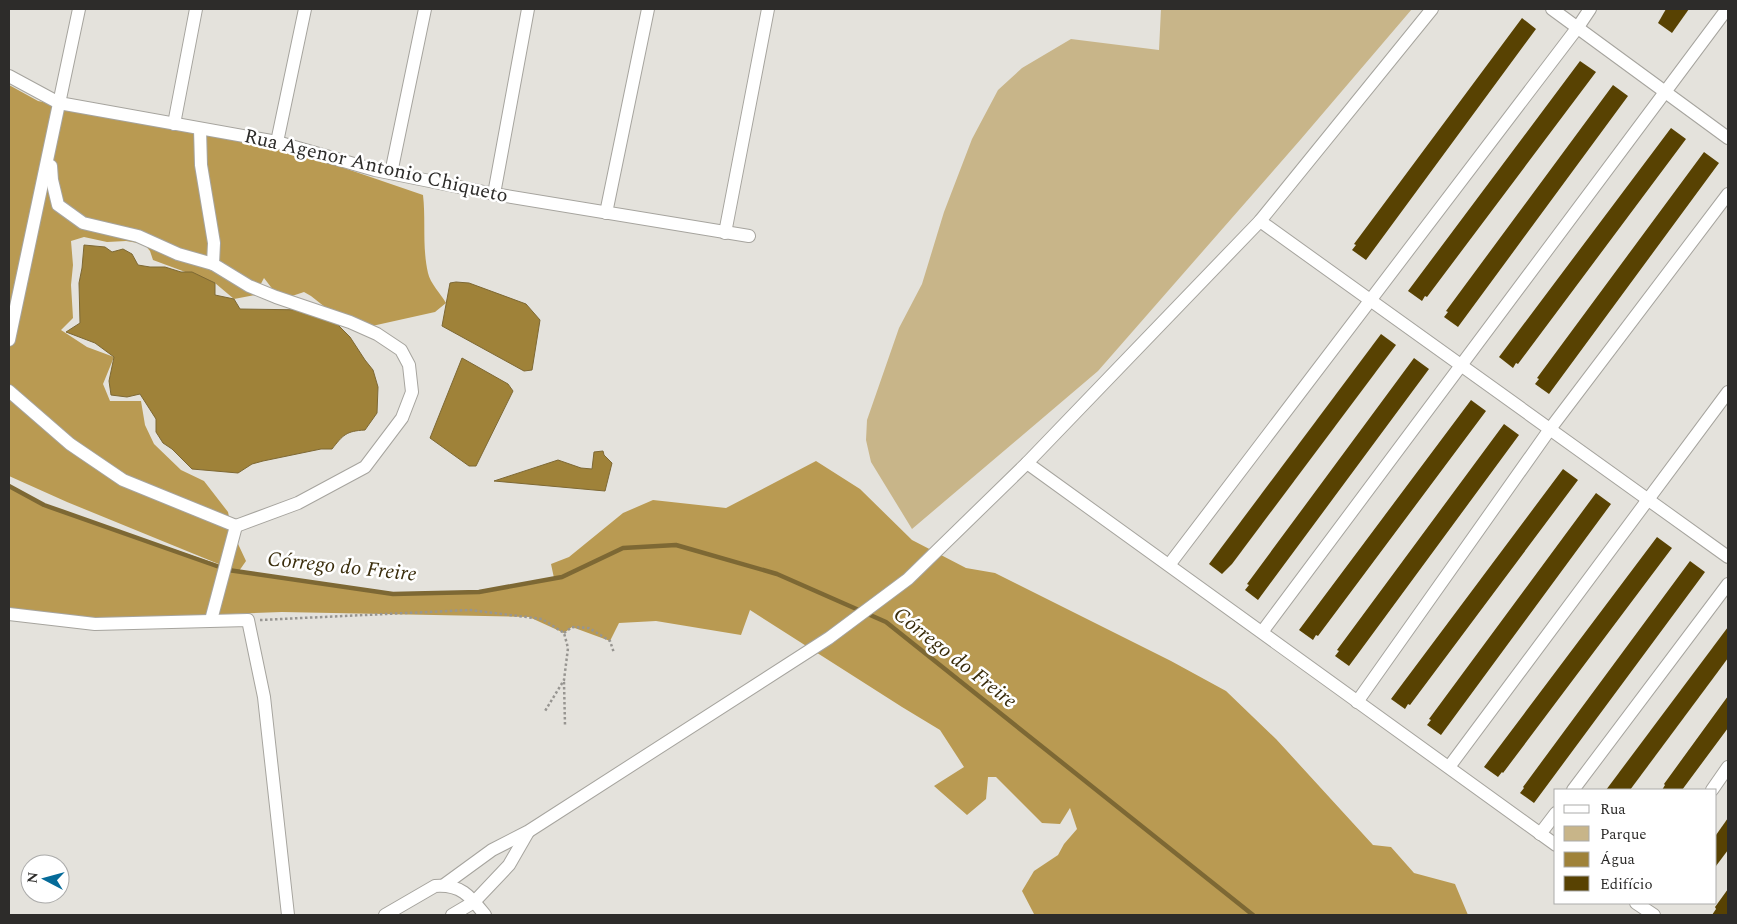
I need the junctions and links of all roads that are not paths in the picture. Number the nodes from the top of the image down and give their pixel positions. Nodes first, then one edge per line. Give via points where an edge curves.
1 (79, 9) edge
2 (196, 9) edge
3 (305, 9) edge
4 (425, 9) edge
5 (528, 9) edge
6 (648, 9) edge
7 (768, 9) edge
8 (1432, 9) edge
9 (1552, 9) edge
10 (1590, 9) edge
11 (1726, 9) edge
12 (1578, 28) junction
13 (9, 76) edge
14 (1665, 92) junction
15 (59, 103) junction
16 (174, 124) junction
17 (200, 129) junction
18 (1728, 138) edge
19 (277, 142) junction
20 (50, 150) junction
21 (391, 173) junction
22 (494, 194) junction
23 (1728, 194) edge
24 (606, 213) junction
25 (1260, 221) junction
26 (725, 232) junction
27 (749, 236) dead end
28 (213, 264) junction
29 (1370, 300) junction
30 (9, 340) edge
31 (1460, 364) junction
32 (9, 391) edge
33 (1728, 392) edge
34 (1550, 429) junction
35 (1027, 463) junction
36 (1648, 499) junction
37 (236, 526) junction
38 (1728, 557) edge
39 (1169, 565) junction
40 (1728, 584) edge
41 (9, 614) edge
42 (211, 620) junction
43 (1262, 632) junction
44 (1357, 702) junction
45 (1449, 767) junction
46 (1728, 767) edge
47 (1574, 789) edge
48 (1713, 789) edge
49 (1554, 816) edge
50 (529, 831) junction
51 (1540, 834) junction
52 (1554, 844) edge
53 (444, 885) junction
54 (474, 902) junction
55 (1638, 904) edge
56 (288, 915) edge
57 (385, 915) edge
58 (452, 915) edge
59 (485, 915) edge
60 (1654, 915) edge

1 - 15 street
2 - 16 street
3 - 19 street
4 - 21 street
5 - 22 street
6 - 24 street
7 - 26 street
8 - 25 street
9 - 12 street
10 - 12 street
11 - 14 street
12 - 14 street
12 - 29 street
13 - 15 street, Rua Agenor Antonio Chiqueto
14 - 18 street
14 - 31 street
15 - 16 street, Rua Agenor Antonio Chiqueto
15 - 20 street
16 - 17 street, Rua Agenor Antonio Chiqueto
17 - 19 street, Rua Agenor Antonio Chiqueto
17 - 28 street via 201,165 214,243
19 - 21 street, Rua Agenor Antonio Chiqueto
20 - 28 street via 58,205 83,223 138,236 178,254
20 - 30 street
21 - 22 street, Rua Agenor Antonio Chiqueto
22 - 24 street, Rua Agenor Antonio Chiqueto
23 - 34 street
24 - 26 street, Rua Agenor Antonio Chiqueto
25 - 29 street
25 - 35 street
26 - 27 street, Rua Agenor Antonio Chiqueto
28 - 37 street via 249,286 377,334 400,350 409,365 412,392 402,418 365,467 298,503
29 - 31 street
29 - 39 street
31 - 34 street
31 - 43 street
32 - 37 street via 70,444 123,480
33 - 36 street
34 - 36 street
34 - 44 street
35 - 39 street
35 - 50 street via 908,579 829,638
36 - 38 street
36 - 45 street
37 - 42 street
39 - 43 street
40 - 47 street
41 - 42 street via 95,624
42 - 56 street via 248,620 264,697
43 - 44 street
44 - 45 street
45 - 51 street
46 - 48 street
49 - 51 street
50 - 53 street via 492,850
50 - 54 street via 509,865
51 - 52 street
53 - 54 street via 461,890
53 - 57 street via 435,886
54 - 58 street
54 - 59 street
55 - 60 street

